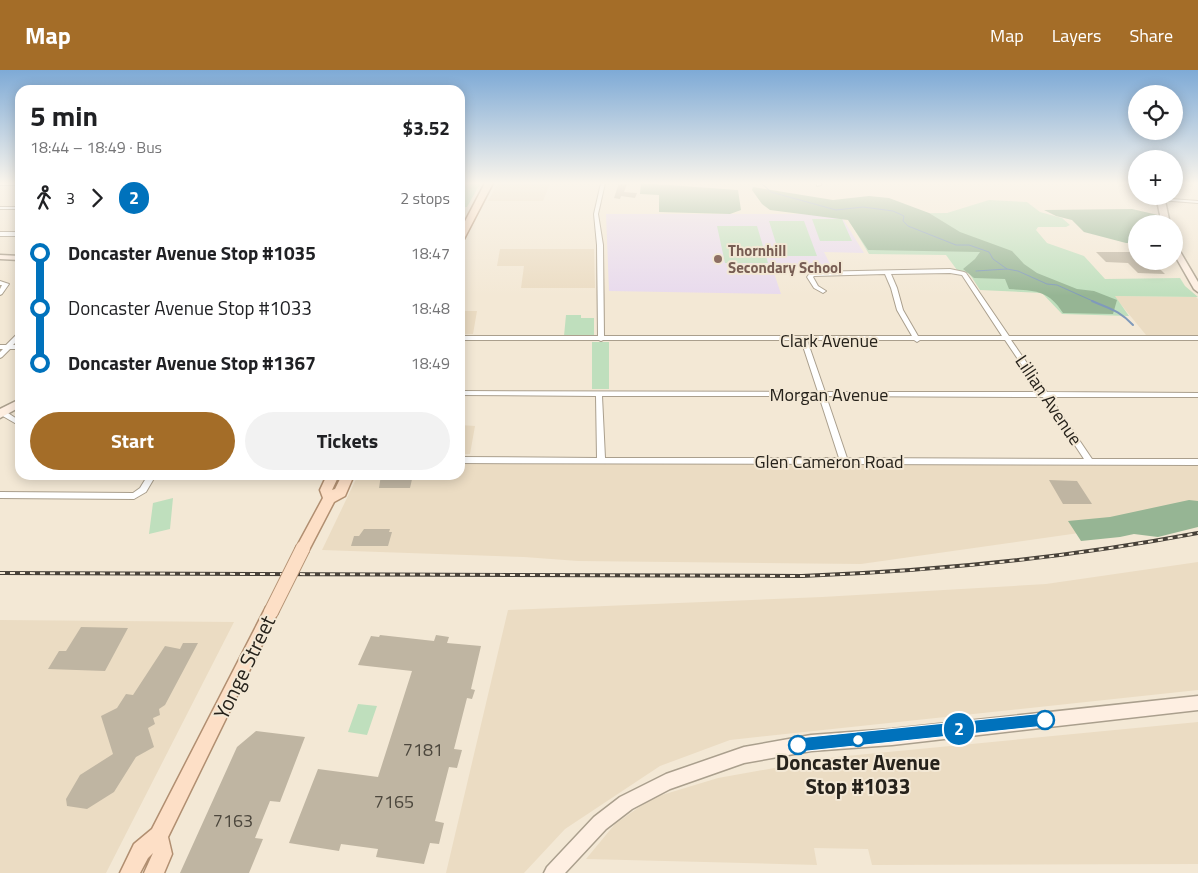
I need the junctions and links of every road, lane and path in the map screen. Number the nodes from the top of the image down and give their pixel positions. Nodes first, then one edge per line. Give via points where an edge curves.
1 (597, 220) edge
2 (0, 234) edge
3 (15, 234) edge
4 (0, 257) edge
5 (15, 258) edge
6 (1183, 263) edge
7 (886, 272) junction
8 (0, 283) edge
9 (1198, 289) edge
10 (822, 291) dead end
11 (0, 293) edge
12 (465, 338) edge
13 (1198, 338) edge
14 (15, 339) edge
15 (601, 339) junction
16 (804, 340) junction
17 (917, 340) junction
18 (1008, 340) junction
19 (0, 347) edge
20 (8, 347) junction
21 (15, 347) edge
22 (0, 356) edge
23 (465, 393) edge
24 (599, 394) junction
25 (821, 394) junction
26 (1045, 394) junction
27 (1198, 395) edge
28 (15, 405) edge
29 (2, 414) edge
30 (15, 421) edge
31 (601, 459) junction
32 (465, 460) edge
33 (844, 461) junction
34 (1089, 461) junction
35 (1198, 462) edge
36 (149, 480) edge
37 (331, 480) edge
38 (346, 480) edge
39 (0, 495) edge
40 (329, 498) junction
41 (1198, 704) edge
42 (159, 836) junction
43 (130, 873) edge
44 (154, 873) edge
45 (553, 873) edge

1 - 15 street
2 - 3 street
4 - 5 street
6 - 9 street
7 - 10 street via 812,274 810,277 814,284
7 - 17 street via 900,310
7 - 18 street, Lillian Avenue via 950,271 964,274
8 - 11 street via 6,284
12 - 15 street, Clark Avenue
13 - 18 street, Clark Avenue
14 - 20 street
15 - 16 street, Clark Avenue
16 - 17 street, Clark Avenue
16 - 25 street
17 - 18 street, Clark Avenue
18 - 26 street, Lillian Avenue
19 - 20 street
20 - 21 street
20 - 22 street
23 - 24 street, Morgan Avenue
24 - 25 street, Morgan Avenue
24 - 31 street
25 - 26 street, Morgan Avenue
25 - 33 street
26 - 27 street, Morgan Avenue
26 - 34 street, Lillian Avenue
28 - 29 street
29 - 30 street
31 - 32 street, Glen Cameron Road
31 - 33 street, Glen Cameron Road
33 - 34 street, Glen Cameron Road
34 - 35 street, Glen Cameron Road
36 - 39 street via 134,496
37 - 40 main road, Yonge Street via 326,490
38 - 40 main road, Yonge Street via 340,492
40 - 42 main road, Yonge Street, bridge
41 - 45 street via 811,743 744,754 666,782 626,803 600,823
42 - 43 main road, Yonge Street via 141,851
42 - 44 main road, Yonge Street via 163,854

